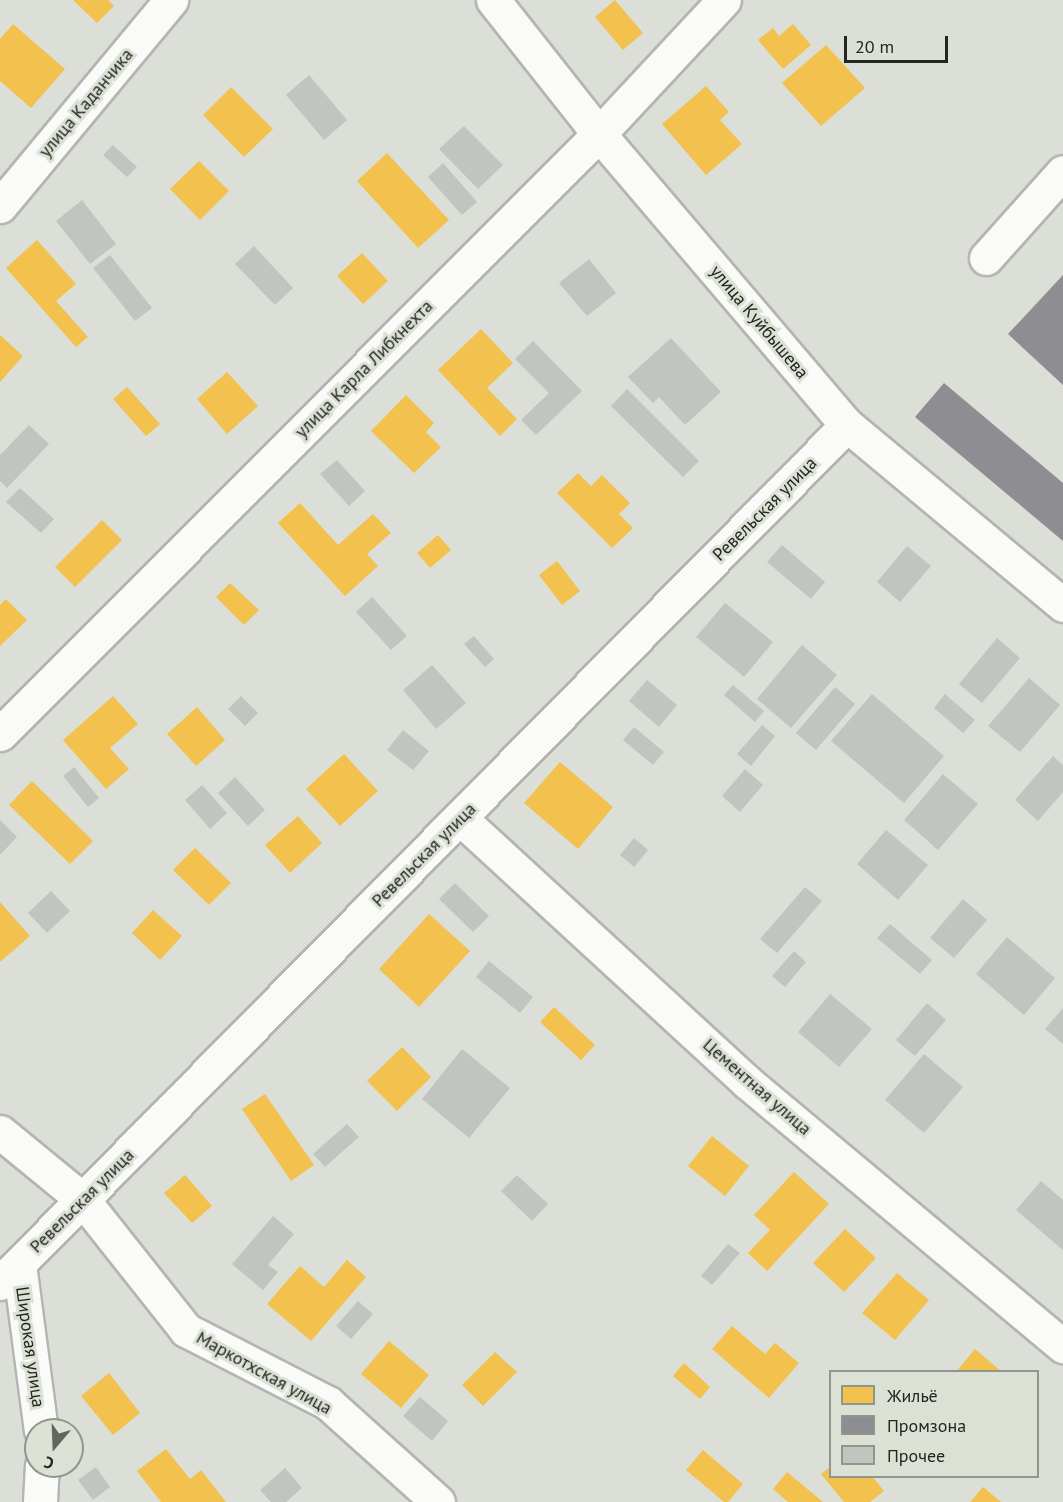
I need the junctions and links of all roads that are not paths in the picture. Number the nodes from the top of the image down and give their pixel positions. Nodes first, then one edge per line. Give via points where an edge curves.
1 (171, 0) edge
2 (493, 0) edge
3 (724, 0) edge
4 (599, 134) junction
5 (1063, 172) edge
6 (0, 206) edge
7 (986, 258) dead end
8 (847, 426) junction
9 (1063, 605) edge
10 (0, 734) edge
11 (460, 818) junction
12 (0, 1132) edge
13 (83, 1200) junction
14 (10, 1274) edge
15 (1063, 1346) edge
16 (39, 1418) edge
17 (41, 1478) edge
18 (40, 1502) edge
19 (438, 1502) edge

1 - 6 street, улица Каданчика
2 - 4 street, улица Куйбышева
3 - 4 street, улица Карла Либкнехта
4 - 8 street, улица Куйбышева
4 - 10 street, улица Карла Либкнехта
5 - 7 street
8 - 9 street, улица Куйбышева
8 - 11 street, Ревельская улица
11 - 13 street, Ревельская улица
11 - 15 street, Цементная улица via 747,1082
12 - 13 street, Маркотхская улица
13 - 14 street, Ревельская улица
13 - 19 street, Маркотхская улица via 186,1330 328,1404
14 - 16 street, Широкая улица
17 - 18 street

